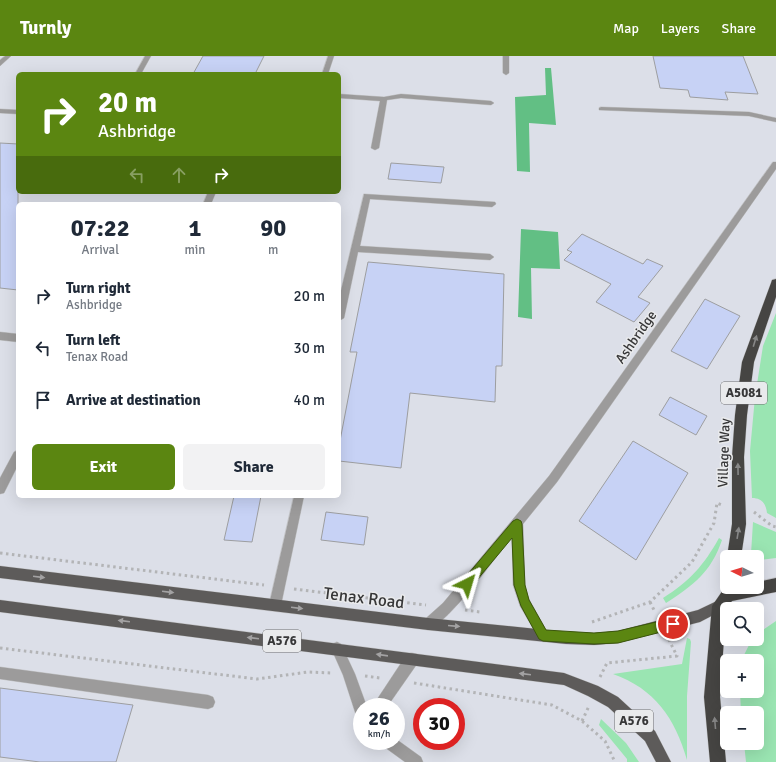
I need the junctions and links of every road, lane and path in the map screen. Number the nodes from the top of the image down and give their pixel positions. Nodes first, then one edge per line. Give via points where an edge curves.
1 (8, 56) edge
2 (148, 56) edge
3 (331, 56) edge
4 (506, 56) edge
5 (0, 64) edge
6 (139, 72) edge
7 (326, 72) edge
8 (506, 73) dead end
9 (341, 96) edge
10 (384, 99) junction
11 (491, 103) dead end
12 (601, 109) dead end
13 (0, 111) edge
14 (16, 112) edge
15 (776, 120) edge
16 (375, 148) dead end
17 (776, 164) edge
18 (492, 204) dead end
19 (355, 249) junction
20 (490, 257) dead end
21 (776, 283) edge
22 (341, 309) edge
23 (0, 336) edge
24 (16, 338) edge
25 (16, 459) edge
26 (0, 489) edge
27 (299, 498) edge
28 (726, 505) dead end
29 (753, 512) dead end
30 (517, 524) junction
31 (776, 527) edge
32 (735, 550) edge
33 (0, 553) edge
34 (0, 572) edge
35 (776, 585) edge
36 (278, 587) junction
37 (725, 596) edge
38 (650, 602) junction
39 (275, 605) junction
40 (0, 606) edge
41 (447, 607) junction
42 (653, 610) dead end
43 (486, 612) dead end
44 (590, 623) dead end
45 (428, 624) junction
46 (543, 635) junction
47 (670, 643) dead end
48 (0, 648) edge
49 (337, 648) junction
50 (412, 659) junction
51 (603, 670) dead end
52 (0, 673) edge
53 (349, 674) junction
54 (397, 680) junction
55 (357, 698) edge
56 (384, 698) edge
57 (208, 702) dead end
58 (587, 710) dead end
59 (582, 721) junction
60 (400, 750) edge
61 (416, 762) edge
62 (615, 762) edge
63 (664, 762) edge
64 (718, 762) edge

1 - 5 street
2 - 6 street
3 - 7 street
4 - 8 street
9 - 10 street
10 - 11 street via 401,96
10 - 16 street
12 - 15 street via 749,114
13 - 14 street
17 - 30 street, Ashbridge via 554,479
18 - 19 street via 367,196
19 - 20 street
19 - 22 street
32 -> 21 highway, Village Way / A5081 via 739,524 738,457 748,362
23 - 24 street
25 - 26 street
27 - 36 street
28 - 38 path via 717,503 714,523 692,562
29 - 31 path
30 - 41 street, Ashbridge
30 - 46 street via 519,585 524,602
33 - 36 path
34 -> 39 main road, Tenax Road
35 - 37 highway
36 - 39 street
36 - 41 path
37 - 46 main road, Tenax Road via 700,616 618,637 594,639
64 -> 37 highway via 712,697
38 - 42 path
38 - 44 path
39 -> 45 main road, Tenax Road
49 -> 40 main road, A576
41 - 43 path
41 - 45 street, Ashbridge
45 -> 46 main road, Tenax Road
47 - 51 path via 677,656 607,663
48 - 53 path via 257,679 308,672
50 -> 49 main road, A576
49 - 53 street
50 - 54 street
63 -> 50 main road, A576 via 650,736 613,702 570,681
52 - 57 street
53 - 54 path
53 - 55 street
54 - 56 street
54 - 59 path via 552,705
58 - 59 path
59 - 62 path via 606,741
60 - 61 street

